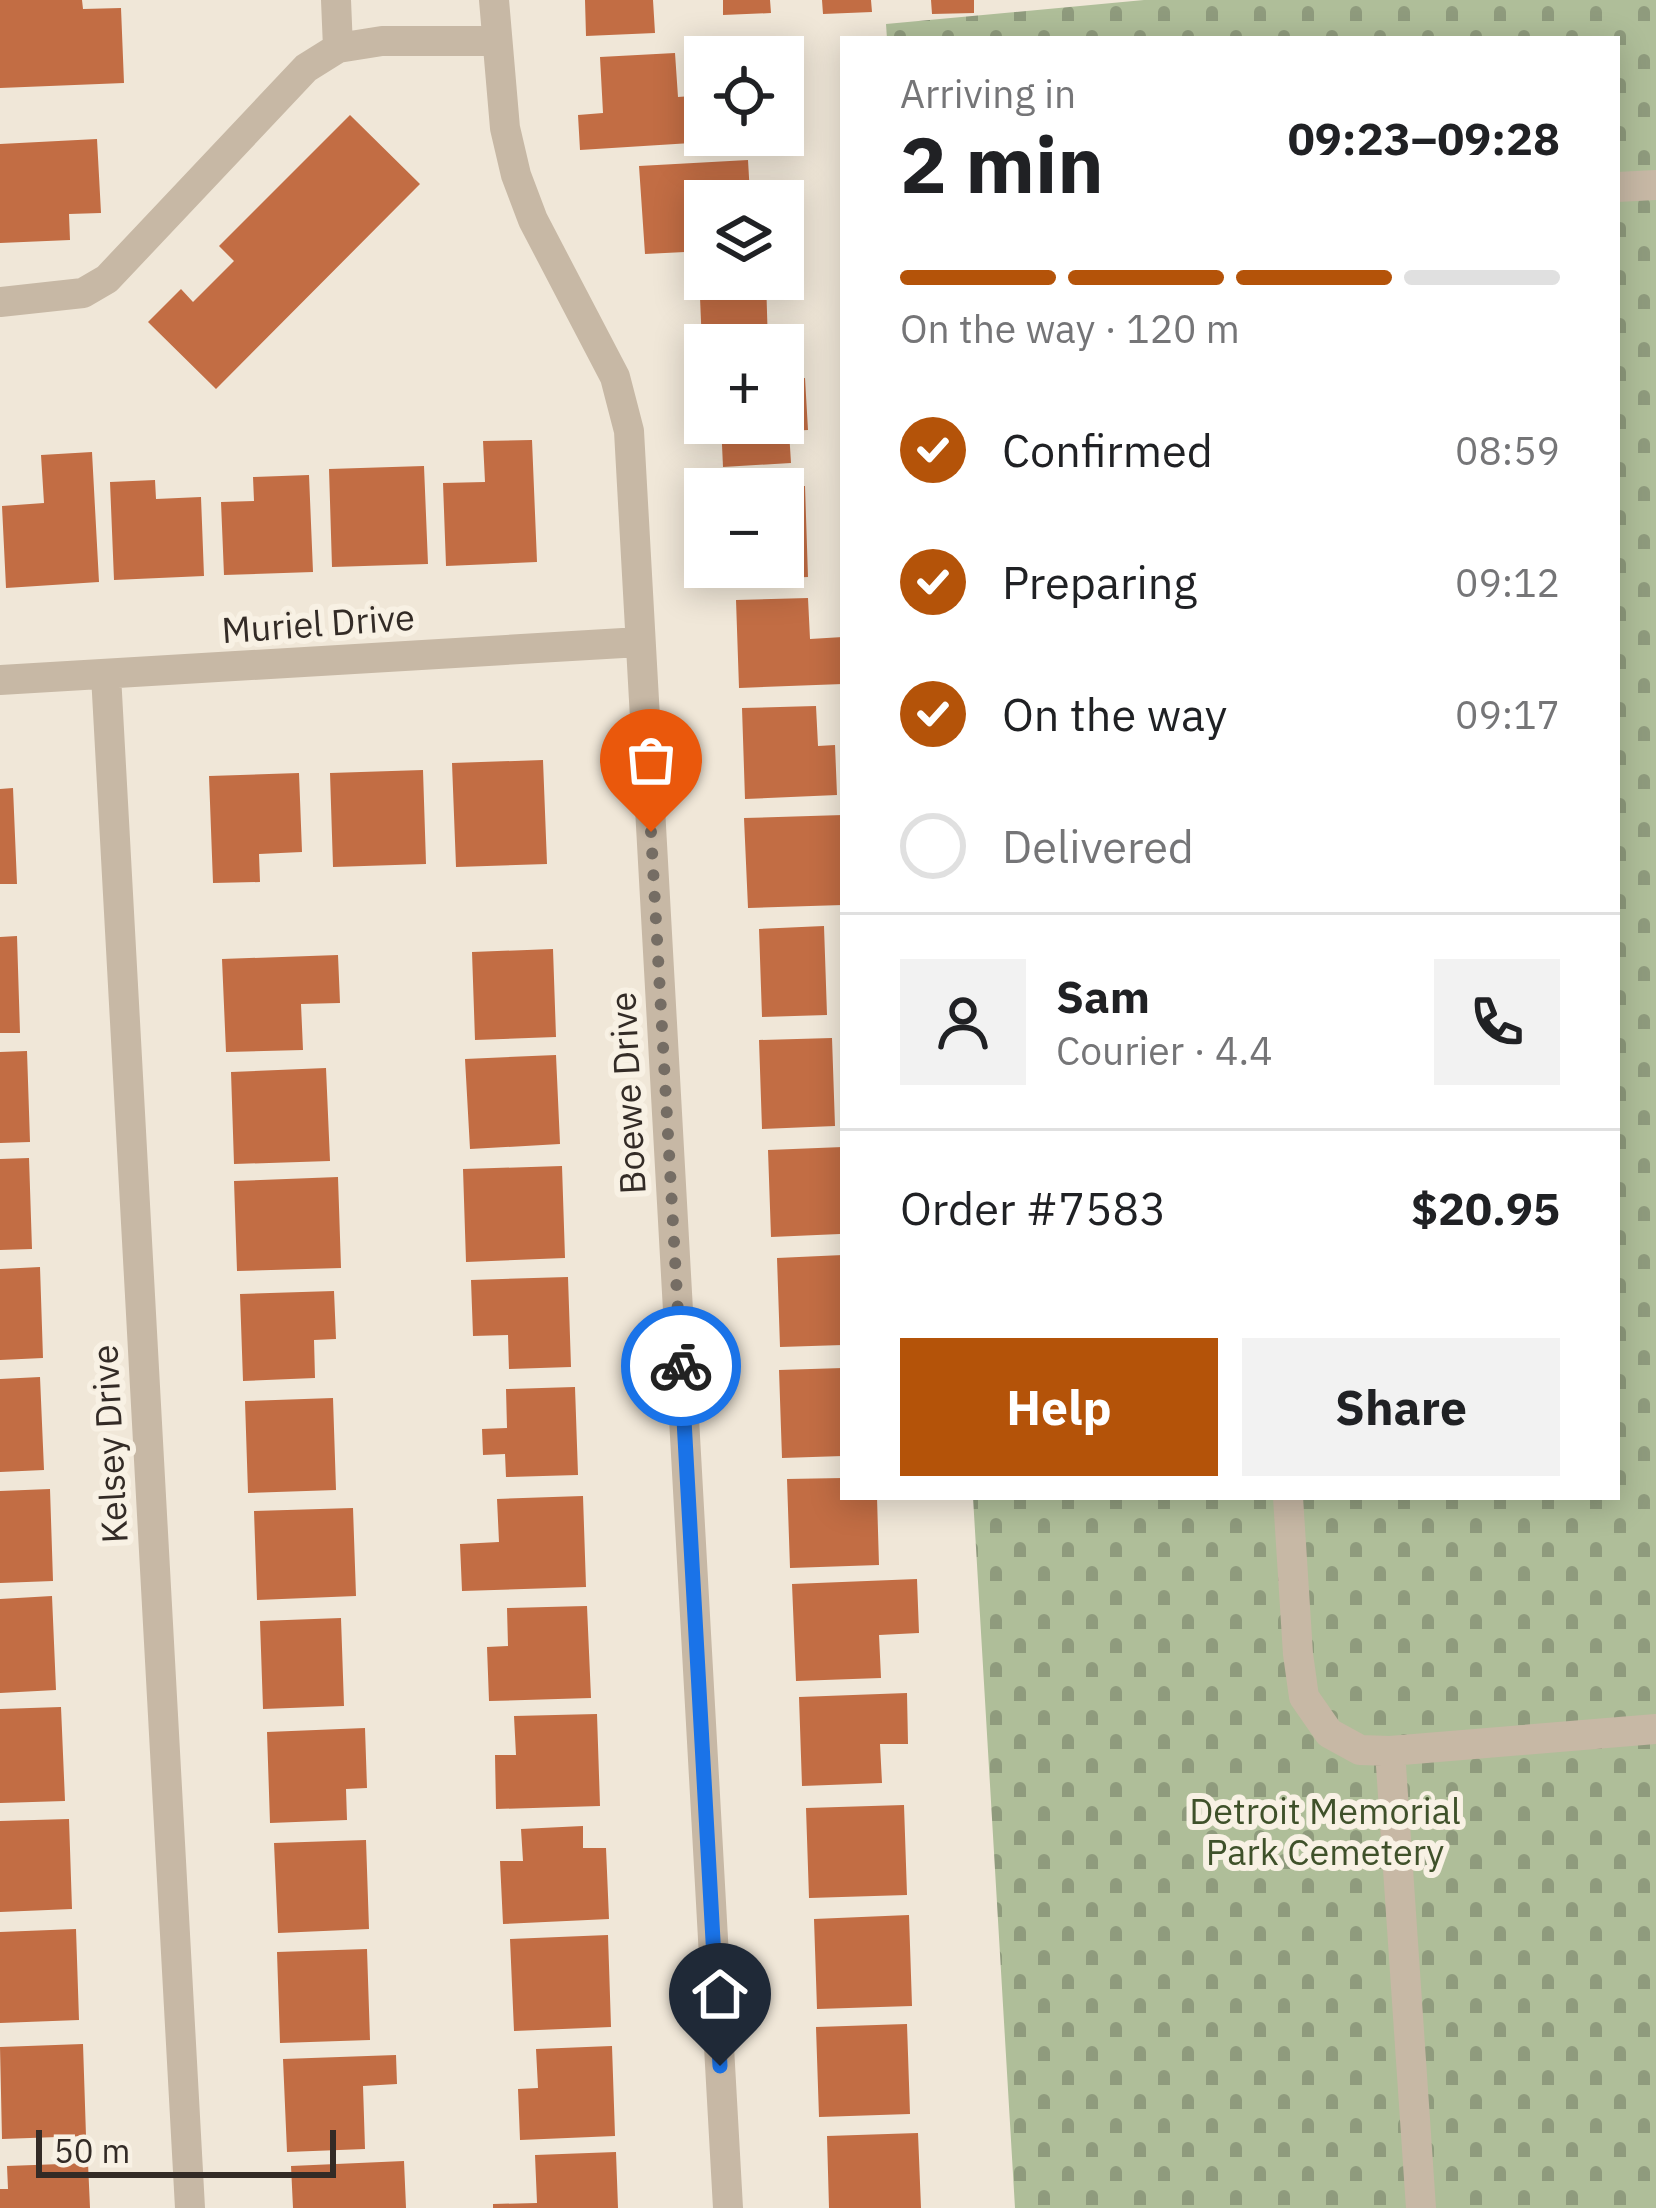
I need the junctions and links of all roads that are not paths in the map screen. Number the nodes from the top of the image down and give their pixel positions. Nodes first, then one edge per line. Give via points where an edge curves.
1 (336, 0) edge
2 (494, 0) edge
3 (496, 41) junction
4 (338, 48) junction
5 (1656, 185) edge
6 (1620, 187) edge
7 (0, 302) edge
8 (640, 643) junction
9 (106, 675) junction
10 (0, 680) edge
11 (1288, 1500) edge
12 (1656, 1729) edge
13 (1390, 1751) junction
14 (190, 2208) edge
15 (728, 2208) edge
16 (1421, 2208) edge

1 - 4 street
2 - 3 street, Boewe Drive
3 - 4 street
3 - 8 street, Boewe Drive via 516,175 615,377 629,431
4 - 7 street via 306,68 107,279 83,293
5 - 6 street
8 - 9 street, Muriel Drive
8 - 15 street, Boewe Drive
9 - 10 street, Muriel Drive
9 - 14 street, Kelsey Drive
11 - 13 street via 1304,1697 1329,1733 1360,1750
12 - 13 street
13 - 16 street

